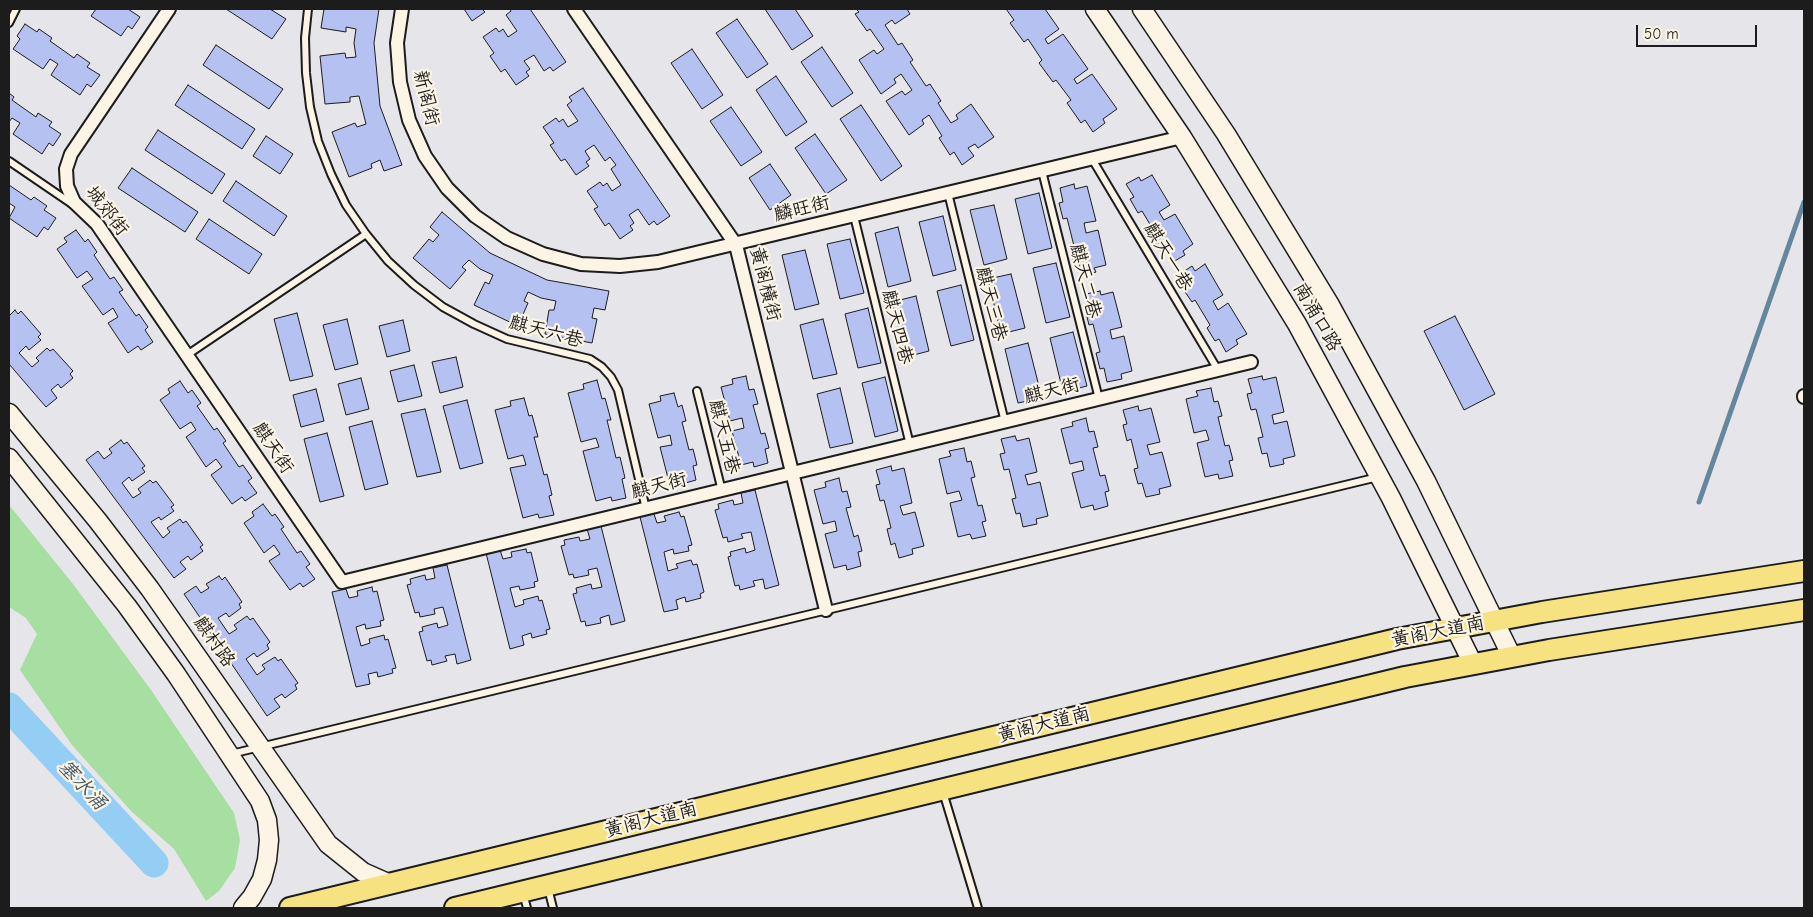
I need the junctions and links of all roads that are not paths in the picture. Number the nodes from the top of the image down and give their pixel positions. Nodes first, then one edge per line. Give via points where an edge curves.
1 (16, 9) edge
2 (169, 9) edge
3 (308, 9) edge
4 (402, 9) edge
5 (574, 9) edge
6 (1095, 9) edge
7 (1142, 9) edge
8 (9, 23) edge
9 (1182, 137) junction
10 (1092, 159) junction
11 (9, 161) edge
12 (1042, 171) junction
13 (447, 188) joint
14 (948, 194) junction
15 (79, 209) junction
16 (854, 216) junction
17 (366, 234) junction
18 (736, 245) junction
19 (187, 356) junction
20 (1251, 362) dead end
21 (1218, 370) junction
22 (697, 391) dead end
23 (1099, 399) junction
24 (9, 413) edge
25 (1005, 422) junction
26 (910, 445) junction
27 (9, 458) edge
28 (792, 473) junction
29 (1379, 476) junction
30 (722, 490) junction
31 (646, 509) junction
32 (1804, 571) edge
33 (826, 610) junction
34 (1804, 610) edge
35 (1495, 621) junction
36 (1455, 628) junction
37 (1512, 657) junction
38 (1473, 664) junction
39 (261, 747) junction
40 (230, 754) junction
41 (942, 789) junction
42 (390, 884) junction
43 (547, 886) junction
44 (525, 900) edge
45 (243, 908) edge
46 (290, 908) edge
47 (454, 908) edge
48 (553, 908) edge
49 (978, 908) edge

1 - 8 lane
2 - 15 street, 城郊街 via 72,154 66,178
3 - 17 lane, 麒天六巷 via 306,73 318,141 346,205
4 - 13 street, 新阁街 via 397,43 400,82 409,120 425,156
5 - 18 street, 黄阁横街
6 - 9 main road, 南涌口路
7 - 35 main road, 南涌口路 via 1226,134 1330,305 1422,474
9 - 10 street, 麟旺街
9 - 29 main road, 南涌口路 via 1297,324
10 - 12 street, 麟旺街
10 - 21 lane, 麒天一巷
11 - 15 lane
12 - 14 street, 麟旺街
12 - 23 lane, 麒天二巷
13 - 18 street, 麟旺街 via 475,216 507,238 543,254 580,264 620,266 658,262
14 - 16 street, 麟旺街
14 - 25 lane, 麒天三巷
15 - 19 street, 城郊街 via 97,224
16 - 18 street, 麟旺街
16 - 26 lane, 麒天四巷
17 - 19 lane
17 - 31 lane, 麒天六巷 via 414,286 443,307 474,324 524,344 590,359 602,367 618,390
18 - 28 street, 黄阁横街
19 - 31 street, 麒天街 via 342,582
20 - 21 street, 麒天街
21 - 23 street, 麒天街
22 - 30 lane, 麒天五巷
23 - 25 street, 麒天街
24 - 39 main road, 麒村路 via 150,589
25 - 26 street, 麒天街
26 - 28 street, 麒天街
27 - 40 main road via 127,606
28 - 30 street, 麒天街
28 - 33 street, 黄阁横街
29 - 33 lane
29 - 36 main road, 南涌口路
30 - 31 street, 麒天街
32 - 35 main road, 黄阁大道南
33 - 39 lane
34 - 37 main road, 黄阁大道南
35 - 36 main road, 黄阁大道南
35 - 37 main road, 南涌口路
36 - 38 main road, 南涌口路
36 - 42 main road, 黄阁大道南 via 1377,643
37 - 38 main road, 黄阁大道南
38 - 41 main road, 黄阁大道南 via 1395,679
39 - 40 lane
39 - 42 main road, 麒村路 via 328,844 350,864
40 - 45 main road via 260,800 269,840 262,879
41 - 43 main road, 黄阁大道南
41 - 49 lane
42 - 46 main road, 黄阁大道南
43 - 44 main road, 黄阁大道南
43 - 48 lane
44 - 47 main road, 黄阁大道南

